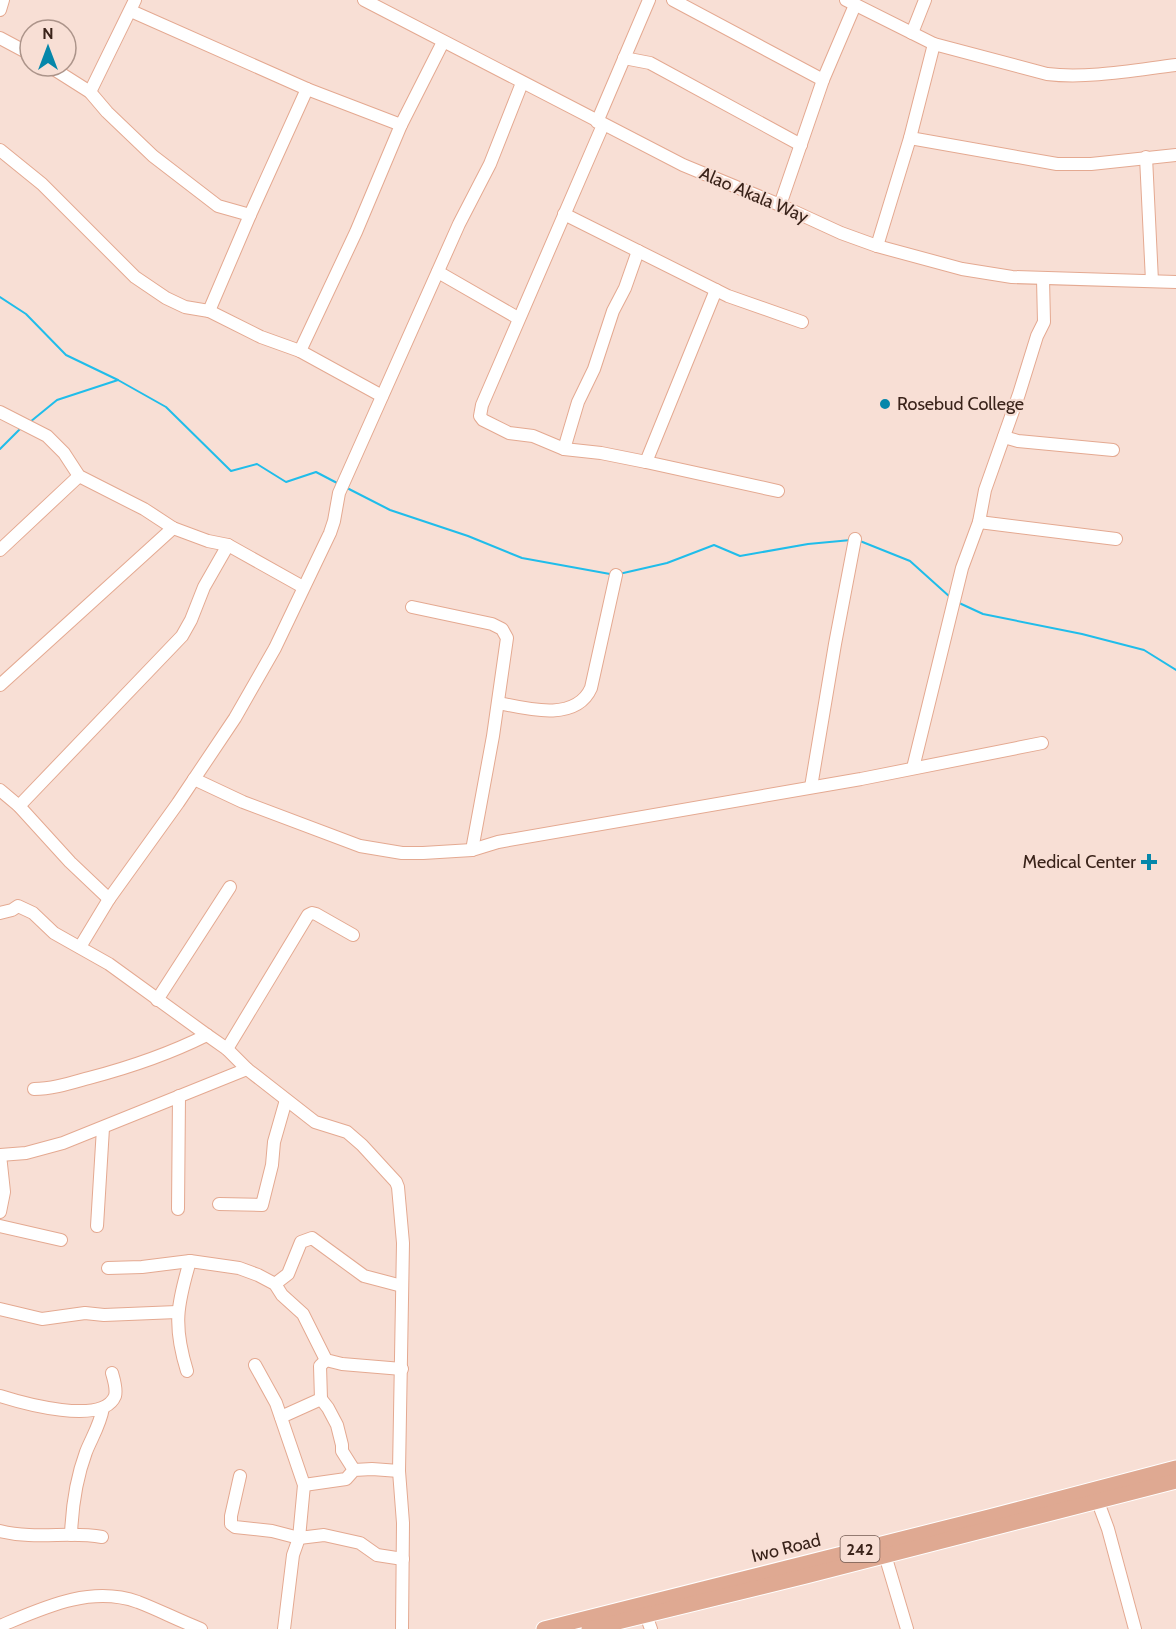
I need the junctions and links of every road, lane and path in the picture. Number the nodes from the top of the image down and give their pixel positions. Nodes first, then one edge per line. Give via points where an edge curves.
1 (3, 0) edge
2 (364, 0) edge
3 (650, 0) edge
4 (673, 0) edge
5 (925, 0) edge
6 (851, 3) edge
7 (133, 6) edge
8 (0, 10) edge
9 (912, 33) junction
10 (0, 38) edge
11 (443, 42) junction
12 (934, 44) junction
13 (18, 48) edge
14 (624, 58) junction
15 (1176, 66) edge
16 (68, 78) edge
17 (824, 80) junction
18 (522, 83) junction
19 (307, 89) junction
20 (90, 92) junction
21 (600, 123) junction
22 (401, 125) junction
23 (910, 138) junction
24 (801, 145) junction
25 (0, 150) edge
26 (1176, 155) edge
27 (1146, 157) junction
28 (780, 205) junction
29 (250, 214) junction
30 (564, 214) junction
31 (877, 246) junction
32 (638, 251) junction
33 (438, 272) junction
34 (1043, 279) junction
35 (1152, 281) junction
36 (1176, 282) edge
37 (716, 290) junction
38 (209, 311) junction
39 (518, 318) junction
40 (802, 322) dead end
41 (300, 351) junction
42 (382, 396) junction
43 (0, 412) edge
44 (1004, 437) junction
45 (564, 449) junction
46 (1113, 450) dead end
47 (646, 462) junction
48 (79, 476) junction
49 (778, 491) dead end
50 (979, 522) junction
51 (173, 528) junction
52 (1116, 538) dead end
53 (855, 539) dead end
54 (228, 545) junction
55 (0, 550) edge
56 (616, 575) dead end
57 (303, 587) junction
58 (411, 607) dead end
59 (0, 686) edge
60 (499, 703) junction
61 (1042, 743) dead end
62 (914, 768) junction
63 (194, 779) junction
64 (811, 787) junction
65 (0, 790) edge
66 (19, 806) junction
67 (472, 850) junction
68 (230, 887) dead end
69 (109, 899) junction
70 (0, 913) edge
71 (352, 935) dead end
72 (80, 947) junction
73 (157, 1000) junction
74 (207, 1035) junction
75 (226, 1049) junction
76 (247, 1069) junction
77 (34, 1089) dead end
78 (179, 1096) junction
79 (286, 1100) junction
80 (102, 1128) junction
81 (0, 1155) edge
82 (219, 1204) dead end
83 (178, 1209) dead end
84 (0, 1212) edge
85 (0, 1226) edge
86 (97, 1226) dead end
87 (61, 1240) dead end
88 (190, 1261) junction
89 (108, 1268) dead end
90 (274, 1284) junction
91 (402, 1286) junction
92 (0, 1309) edge
93 (177, 1312) junction
94 (326, 1360) junction
95 (255, 1365) dead end
96 (402, 1369) junction
97 (187, 1371) dead end
98 (112, 1373) dead end
99 (0, 1396) edge
100 (321, 1399) junction
101 (103, 1408) junction
102 (281, 1417) junction
103 (1176, 1468) edge
104 (354, 1470) junction
105 (399, 1471) junction
106 (240, 1476) dead end
107 (1176, 1481) edge
108 (304, 1485) junction
109 (1120, 1489) junction
110 (1098, 1502) junction
111 (0, 1531) edge
112 (71, 1535) junction
113 (102, 1537) dead end
114 (299, 1538) junction
115 (885, 1556) junction
116 (403, 1560) junction
117 (648, 1622) edge
118 (0, 1626) edge
119 (201, 1629) edge
120 (284, 1629) edge
121 (402, 1629) edge
122 (544, 1629) edge
123 (589, 1629) edge
124 (907, 1629) edge
125 (1136, 1629) edge

1 - 8 street
2 - 11 street, Alao Akala Way
3 - 14 street
4 - 17 street
5 - 9 street
6 - 9 street
6 - 17 street
7 - 19 street
7 - 20 street
9 - 12 street
10 - 13 street
11 - 18 street, Alao Akala Way
11 - 22 street
12 - 15 street via 1057,75
12 - 23 street
14 - 21 street
14 - 24 street via 650,63
16 - 20 street
17 - 24 street
18 - 21 street, Alao Akala Way
18 - 33 street via 490,165
19 - 22 street
19 - 29 street
20 - 29 street via 153,156 218,206
21 - 28 street, Alao Akala Way via 683,165
21 - 30 street
22 - 41 street
23 - 27 street via 1057,165
23 - 31 street
24 - 28 street
25 - 38 street via 42,184 135,277 185,307
26 - 27 street
27 - 35 street
28 - 31 street, Alao Akala Way
29 - 38 street
30 - 32 street
30 - 39 street
31 - 34 street, Alao Akala Way via 962,269
32 - 37 street
32 - 45 street via 578,402
33 - 39 street
33 - 42 street
34 - 35 street, Alao Akala Way
34 - 44 street via 1044,322
35 - 36 street, Alao Akala Way
37 - 40 street
37 - 47 street
38 - 41 street
39 - 45 street via 480,416 498,429 533,436
41 - 42 street
42 - 57 street via 339,493 332,527
43 - 48 street via 47,436
44 - 46 street
44 - 50 street via 985,490
45 - 47 street
47 - 49 street
48 - 51 street
48 - 55 street
50 - 52 street
50 - 62 street via 962,568
51 - 54 street
51 - 59 street
53 - 64 street
54 - 57 street
54 - 66 street via 182,636
56 - 60 street via 591,688 585,699 555,710
57 - 63 street via 264,668
58 - 60 street via 492,624 506,633 508,644
60 - 67 street
61 - 62 street
62 - 64 street
63 - 67 street via 360,846 402,852
63 - 69 street
64 - 67 street via 598,823
65 - 66 street
66 - 69 street
68 - 73 street
69 - 72 street
70 - 72 street via 23,907 54,933
71 - 75 street via 316,914 308,915
72 - 73 street
73 - 74 street
74 - 75 street
74 - 77 street via 134,1067 49,1089
75 - 76 street
76 - 78 street
76 - 79 street
78 - 80 street
78 - 83 street
79 - 82 street via 262,1205
79 - 91 street via 315,1122 347,1132 396,1182 403,1243
80 - 81 street via 26,1153
80 - 86 street
81 - 84 street via 4,1192
85 - 87 street
88 - 89 street
88 - 90 street via 239,1268
88 - 93 street
90 - 91 street via 288,1274 302,1242 312,1238 364,1276
90 - 94 street via 303,1314
91 - 96 street
92 - 93 street via 42,1319 85,1313
93 - 97 street via 179,1345
94 - 96 street
94 - 100 street via 320,1366
95 - 102 street
96 - 105 street
98 - 101 street via 114,1399
99 - 101 street via 74,1411
100 - 102 street
100 - 104 street via 340,1432 342,1451
101 - 112 street via 77,1482
102 - 108 street
103 - 109 main road, Iwo Road / 242
104 - 105 street
104 - 108 street via 346,1479
105 - 116 street
106 - 114 street via 231,1524
107 - 109 main road, Iwo Road
108 - 114 street
109 - 110 main road, Iwo Road
109 - 122 main road, Iwo Road / 242
110 - 115 main road, Iwo Road
110 - 125 street
111 - 112 street
112 - 113 street
114 - 116 street via 324,1534 360,1543 377,1555
114 - 120 street
115 - 117 main road, Iwo Road
115 - 124 street
116 - 121 street
117 - 123 main road, Iwo Road
118 - 119 street via 58,1604 96,1596 137,1602

